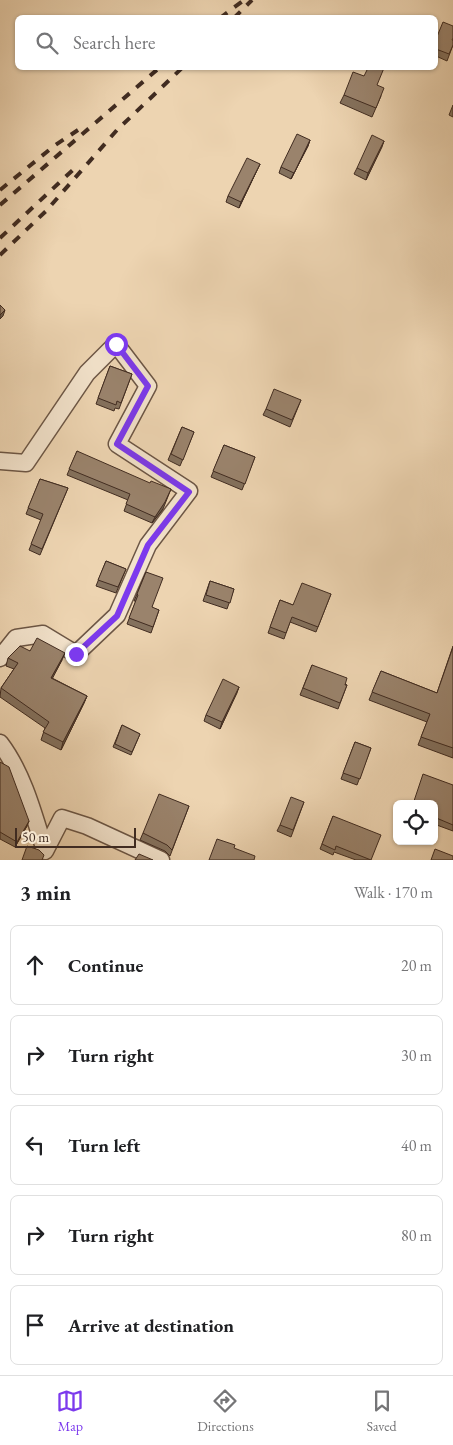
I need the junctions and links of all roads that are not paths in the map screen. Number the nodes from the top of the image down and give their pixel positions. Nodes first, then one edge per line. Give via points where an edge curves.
1 (0, 461) edge
2 (0, 658) edge
3 (0, 743) edge
4 (161, 860) edge

1 - 2 street via 26,463 87,373 116,344 148,386 117,444 189,492 148,545 117,616 76,654 43,634 16,638
3 - 4 street via 8,753 30,802 45,851 62,818

